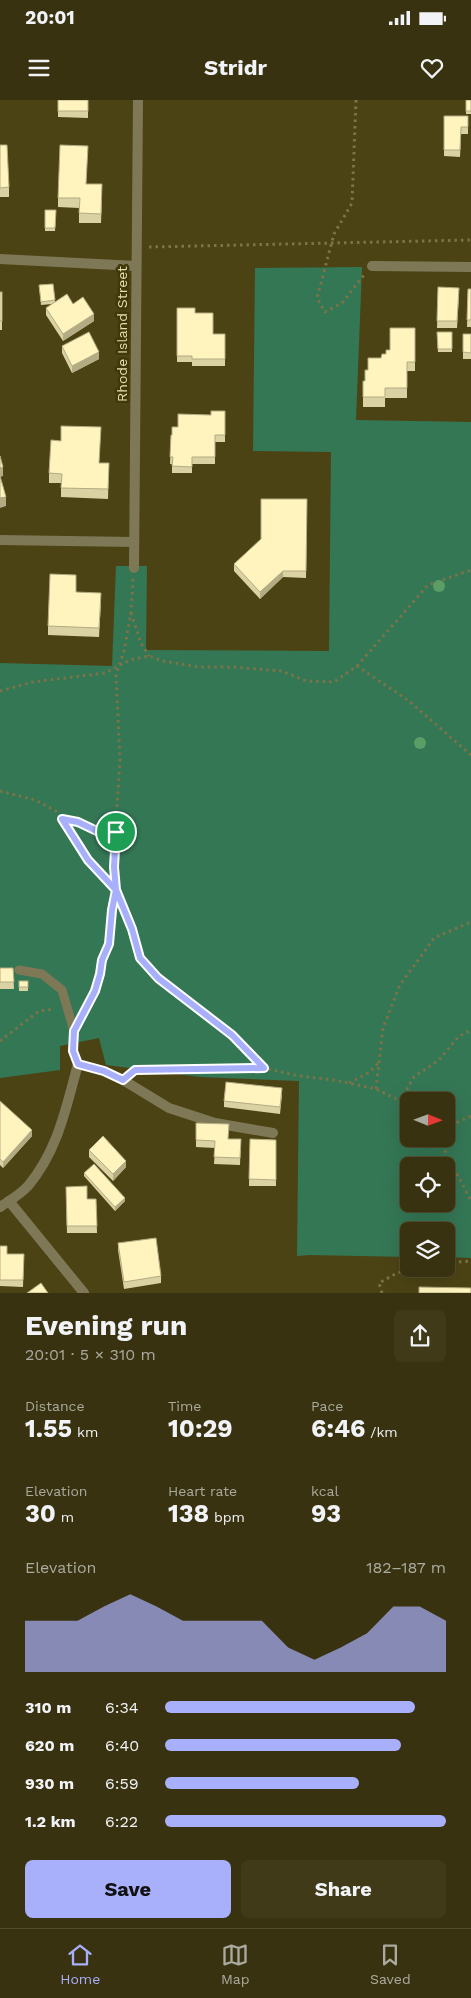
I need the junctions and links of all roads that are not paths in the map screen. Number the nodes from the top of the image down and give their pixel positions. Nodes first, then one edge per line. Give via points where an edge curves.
1 (138, 100) edge
2 (0, 259) edge
3 (136, 266) junction
4 (372, 266) road end
5 (471, 267) edge
6 (0, 540) edge
7 (134, 542) junction
8 (134, 568) road end
9 (18, 970) dead end
10 (78, 1064) junction
11 (273, 1133) dead end
12 (4, 1204) edge
13 (84, 1293) edge

1 - 3 street, Rhode Island Street
2 - 3 street
3 - 7 street, Rhode Island Street
4 - 5 street
6 - 7 street
7 - 8 street, Rhode Island Street
9 - 10 lane via 42,974 62,990 74,1031 73,1051
10 - 11 street via 123,1080 169,1108 216,1123
10 - 12 street via 58,1138 27,1188
12 - 13 street

